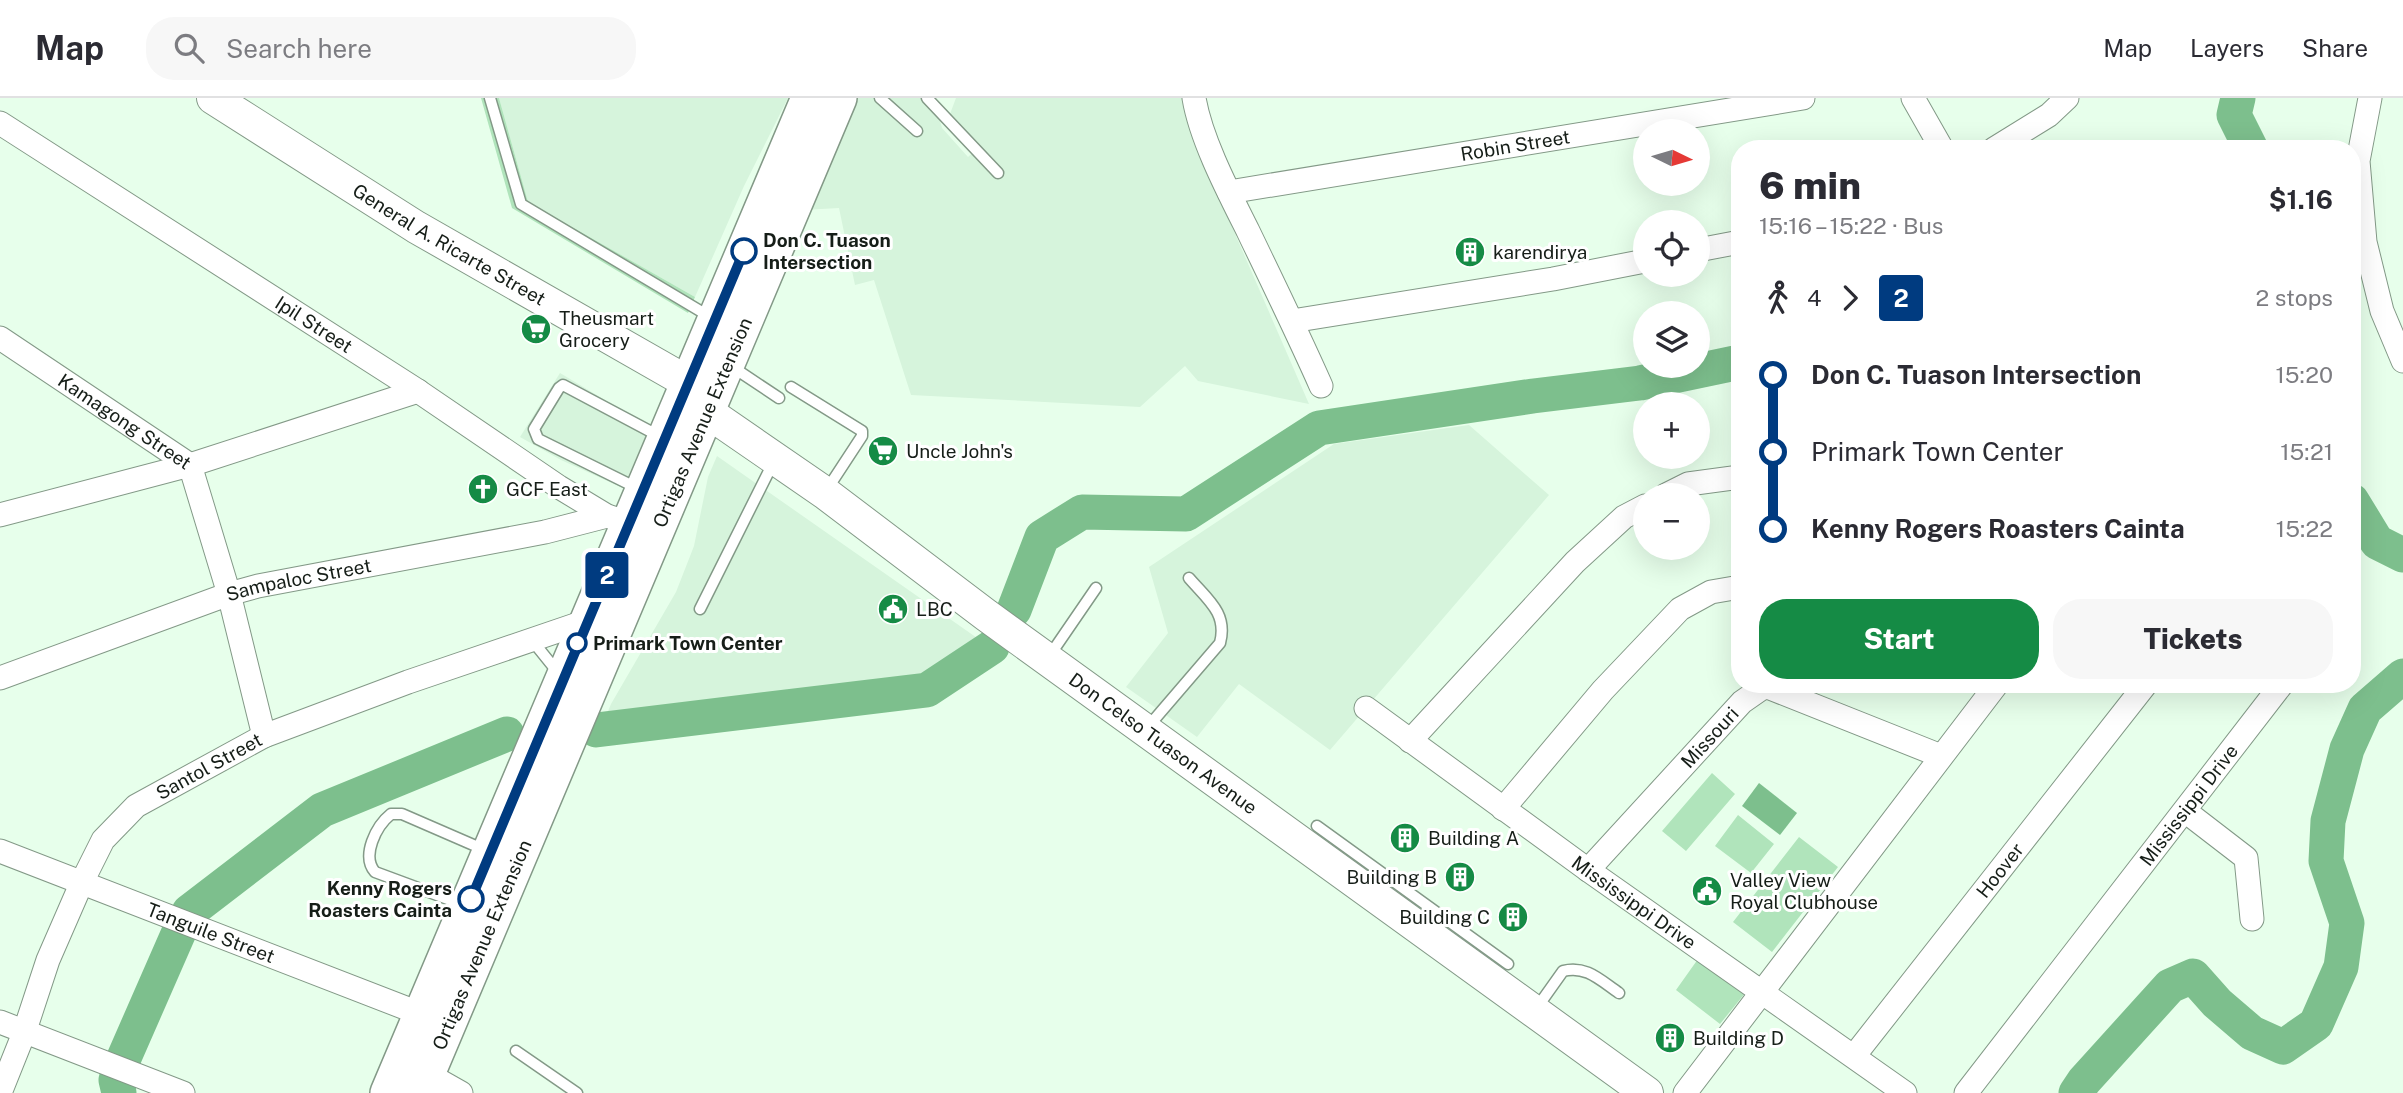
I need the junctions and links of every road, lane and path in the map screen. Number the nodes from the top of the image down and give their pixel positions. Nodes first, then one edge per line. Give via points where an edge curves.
1 (214, 98) edge
2 (490, 98) edge
3 (809, 98) edge
4 (839, 98) edge
5 (880, 98) edge
6 (927, 98) edge
7 (1194, 98) edge
8 (1803, 98) edge
9 (1913, 98) edge
10 (2067, 98) edge
11 (2370, 98) edge
12 (0, 122) edge
13 (917, 131) dead end
14 (1937, 140) edge
15 (2009, 140) edge
16 (2361, 145) edge
17 (998, 173) dead end
18 (1229, 192) junction
19 (2361, 196) edge
20 (1731, 244) edge
21 (1710, 248) edge
22 (1633, 263) edge
23 (715, 320) junction
24 (1292, 321) junction
25 (0, 338) edge
26 (2400, 350) edge
27 (726, 363) junction
28 (1321, 386) dead end
29 (791, 387) dead end
30 (418, 391) junction
31 (698, 397) junction
32 (779, 398) dead end
33 (665, 439) junction
34 (775, 458) junction
35 (190, 465) junction
36 (1731, 478) edge
37 (1695, 483) edge
38 (643, 491) junction
39 (825, 493) junction
40 (1633, 512) edge
41 (0, 515) edge
42 (618, 519) junction
43 (1189, 578) dead end
44 (1096, 588) dead end
45 (1731, 589) edge
46 (229, 594) junction
47 (700, 609) dead end
48 (587, 621) junction
49 (531, 639) junction
50 (1047, 660) junction
51 (0, 678) edge
52 (562, 679) junction
53 (1755, 693) edge
54 (1783, 693) edge
55 (1990, 693) edge
56 (2139, 693) edge
57 (2275, 693) edge
58 (1366, 708) dead end
59 (1145, 730) junction
60 (264, 736) junction
61 (1410, 741) junction
62 (1941, 756) junction
63 (1503, 809) junction
64 (2185, 811) junction
65 (1317, 826) dead end
66 (0, 850) edge
67 (490, 852) junction
68 (1588, 870) junction
69 (82, 882) junction
70 (468, 906) junction
71 (2252, 919) dead end
72 (1493, 963) junction
73 (1762, 992) junction
74 (1619, 993) dead end
75 (1534, 1012) junction
76 (421, 1014) junction
77 (0, 1023) edge
78 (24, 1033) junction
79 (516, 1051) dead end
80 (1854, 1056) junction
81 (416, 1075) edge
82 (1638, 1090) edge
83 (0, 1093) edge
84 (183, 1093) edge
85 (388, 1093) edge
86 (461, 1093) edge
87 (577, 1093) edge
88 (1685, 1093) edge
89 (1905, 1093) edge
90 (1966, 1093) edge

1 - 31 street, General A. Ricarte Street via 416,227
2 - 23 lane via 521,204
3 - 23 main road, Ortigas Avenue Extension
4 - 27 main road, Ortigas Avenue Extension
5 - 13 lane
6 - 17 lane
7 - 18 street
8 - 18 street, Robin Street
9 - 14 street
10 - 15 street
11 - 16 street
12 - 30 street, Ipil Street
18 - 24 street
19 - 26 street via 2365,242 2382,311
20 - 21 street
22 - 24 street
23 - 31 main road, Ortigas Avenue Extension
24 - 28 street
25 - 35 street, Kamagong Street
27 - 31 main road, Ortigas Avenue Extension
27 - 32 lane
29 - 39 lane via 862,432
30 - 35 street
30 - 42 street, Ipil Street via 559,487
31 - 33 main road, Ortigas Avenue Extension
31 - 34 street, Don Celso Tuason Avenue
31 - 81 main road, Ortigas Avenue Extension
33 - 38 main road, Ortigas Avenue Extension
33 - 38 lane via 563,385 534,429 538,439
34 - 39 street, Don Celso Tuason Avenue
34 - 47 lane
35 - 41 street
35 - 46 street, Kamagong Street
36 - 37 street
38 - 42 main road, Ortigas Avenue Extension
39 - 50 street, Don Celso Tuason Avenue
40 - 61 street via 1575,562
42 - 46 street, Sampaloc Street
42 - 48 main road, Ortigas Avenue Extension
43 - 59 lane via 1221,615 1224,630 1220,643
44 - 50 lane
45 - 63 street via 1711,592 1680,608 1603,690
46 - 51 street, Sampaloc Street
46 - 60 street, Kamagong Street
48 - 49 street, Santol Street
48 - 52 main road, Ortigas Avenue Extension
49 - 52 lane
49 - 60 street, Santol Street
50 - 59 street, Don Celso Tuason Avenue
52 - 67 main road, Ortigas Avenue Extension
53 - 68 street, Missouri
54 - 62 street, Missouri
55 - 62 street
56 - 80 street, Hoover
57 - 64 street, Mississippi Drive
58 - 61 street, Mississippi Drive
59 - 72 street, Don Celso Tuason Avenue
60 - 69 street, Santol Street via 136,806 103,840
61 - 63 street, Mississippi Drive
62 - 73 street
63 - 68 street, Mississippi Drive
64 - 71 street via 2246,858
64 - 90 street, Mississippi Drive
65 - 72 lane
66 - 69 street, Tanguile Street
67 - 70 main road, Ortigas Avenue Extension
67 - 70 lane via 402,814 391,814 382,821 368,853 369,866 375,872
68 - 73 street, Mississippi Drive
69 - 76 street, Tanguile Street
69 - 78 street, Santol Street via 48,960
70 - 76 main road, Ortigas Avenue Extension
72 - 75 street, Don Celso Tuason Avenue
73 - 80 street, Mississippi Drive
73 - 88 street
74 - 75 lane via 1576,968 1563,971
75 - 82 street, Don Celso Tuason Avenue
76 - 81 main road, Ortigas Avenue Extension
77 - 78 street
78 - 83 street, Santol Street
78 - 84 street
79 - 87 lane
80 - 89 street, Mississippi Drive
81 - 85 main road, Ortigas Avenue Extension
81 - 86 street

